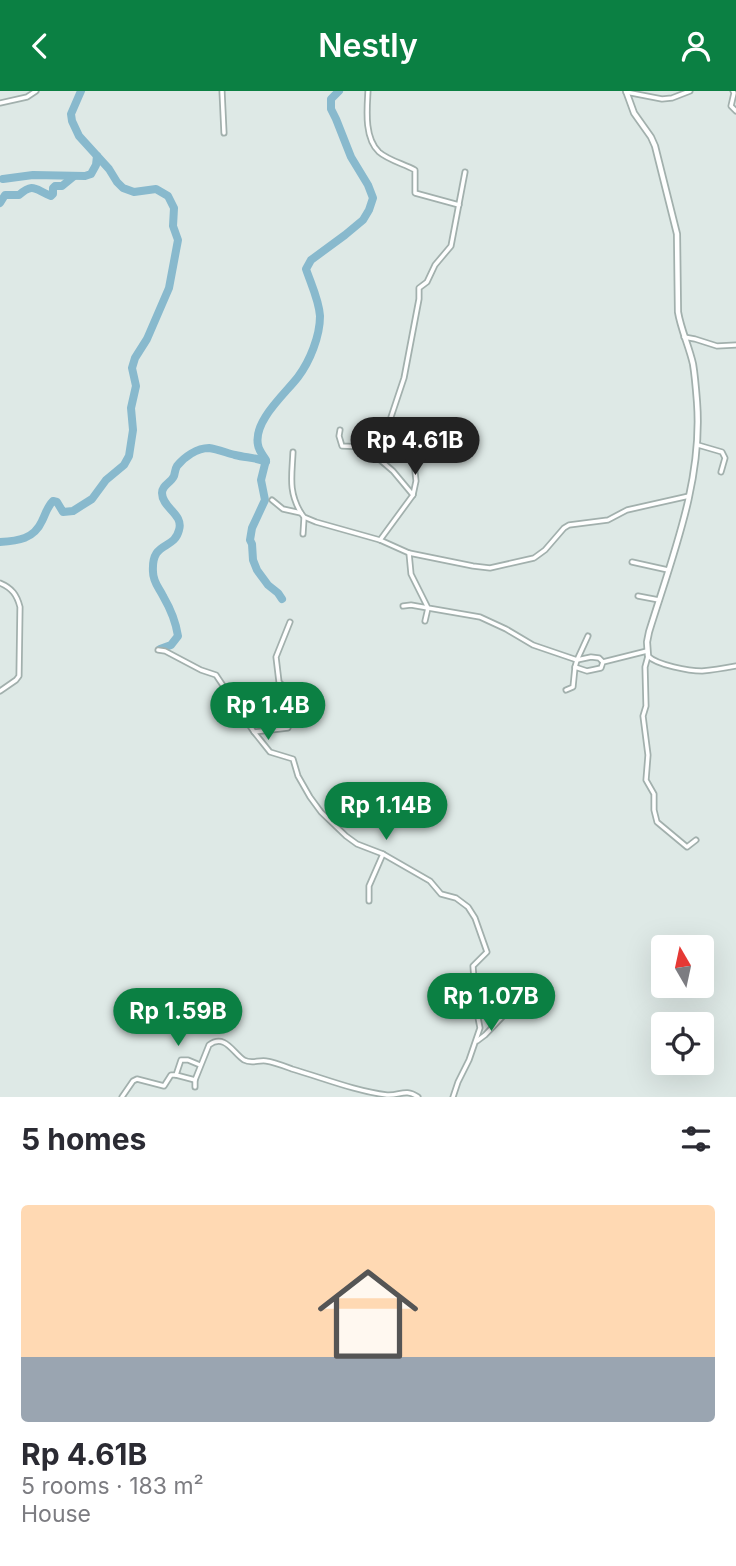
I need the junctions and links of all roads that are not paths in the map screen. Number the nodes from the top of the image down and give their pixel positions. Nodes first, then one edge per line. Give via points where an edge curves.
1 (36, 91) edge
2 (222, 91) edge
3 (368, 91) edge
4 (626, 91) edge
5 (690, 91) edge
6 (733, 91) edge
7 (0, 103) edge
8 (736, 111) edge
9 (224, 133) dead end
10 (466, 172) dead end
11 (459, 205) junction
12 (684, 337) junction
13 (736, 345) edge
14 (340, 430) dead end
15 (698, 445) junction
16 (293, 452) dead end
17 (721, 472) dead end
18 (413, 495) junction
19 (689, 496) junction
20 (272, 500) dead end
21 (302, 515) junction
22 (303, 534) dead end
23 (380, 540) junction
24 (409, 553) junction
25 (632, 562) dead end
26 (668, 570) junction
27 (0, 583) edge
28 (638, 596) dead end
29 (659, 600) junction
30 (403, 606) dead end
31 (428, 608) junction
32 (425, 621) dead end
33 (290, 622) dead end
34 (588, 636) dead end
35 (158, 650) dead end
36 (648, 654) junction
37 (577, 660) junction
38 (603, 662) junction
39 (736, 666) edge
40 (575, 667) junction
41 (566, 689) dead end
42 (0, 691) edge
43 (302, 721) dead end
44 (290, 722) junction
45 (254, 731) junction
46 (696, 841) dead end
47 (383, 854) junction
48 (369, 901) dead end
49 (505, 1014) dead end
50 (475, 1042) junction
51 (200, 1065) junction
52 (176, 1075) junction
53 (195, 1080) junction
54 (195, 1087) dead end
55 (122, 1097) edge
56 (418, 1097) edge
57 (453, 1097) edge

1 - 7 street
2 - 9 street
3 - 11 street via 372,142 380,153 415,170 415,193
4 - 5 street via 662,99
4 - 12 street via 655,146 669,197 677,234 677,306
6 - 8 street via 731,107
10 - 11 street
11 - 18 street via 451,246 418,290 404,378 391,417 413,452
12 - 13 street via 717,346
12 - 15 street via 693,365
14 - 18 street via 342,446 365,447
15 - 17 street via 722,452
15 - 19 street
16 - 21 street via 292,496
18 - 23 street
19 - 24 street via 627,510 608,520 567,526 545,551 530,560 484,568
19 - 26 street
20 - 21 street
21 - 22 street
21 - 23 street
23 - 24 street
24 - 31 street via 411,574
25 - 26 street
26 - 29 street
27 - 42 street via 13,592 20,607 20,670 16,680
28 - 29 street
29 - 36 street
30 - 31 street
31 - 32 street
31 - 37 street via 480,617 533,645
33 - 44 street via 276,657 279,682 288,691
34 - 37 street
35 - 45 street via 216,674
36 - 38 street
36 - 39 street via 654,661 696,671
36 - 46 street via 643,716 647,783 654,794 660,826 687,846
37 - 38 street via 591,657
37 - 40 street
38 - 40 street via 592,671
40 - 41 street via 573,687
43 - 44 street
44 - 45 street via 288,728
45 - 47 street via 270,752 294,761 310,797 335,826 357,844
47 - 48 street via 371,880
47 - 50 street via 432,883 441,894 464,903 475,918 487,952 473,967 480,1028
49 - 50 street
50 - 57 street
51 - 52 street via 183,1060
51 - 53 street
51 - 56 street via 209,1045 217,1041 232,1046 247,1061 271,1062 385,1095 405,1092
52 - 53 street
52 - 55 street via 170,1075 163,1086 137,1079
53 - 54 street

